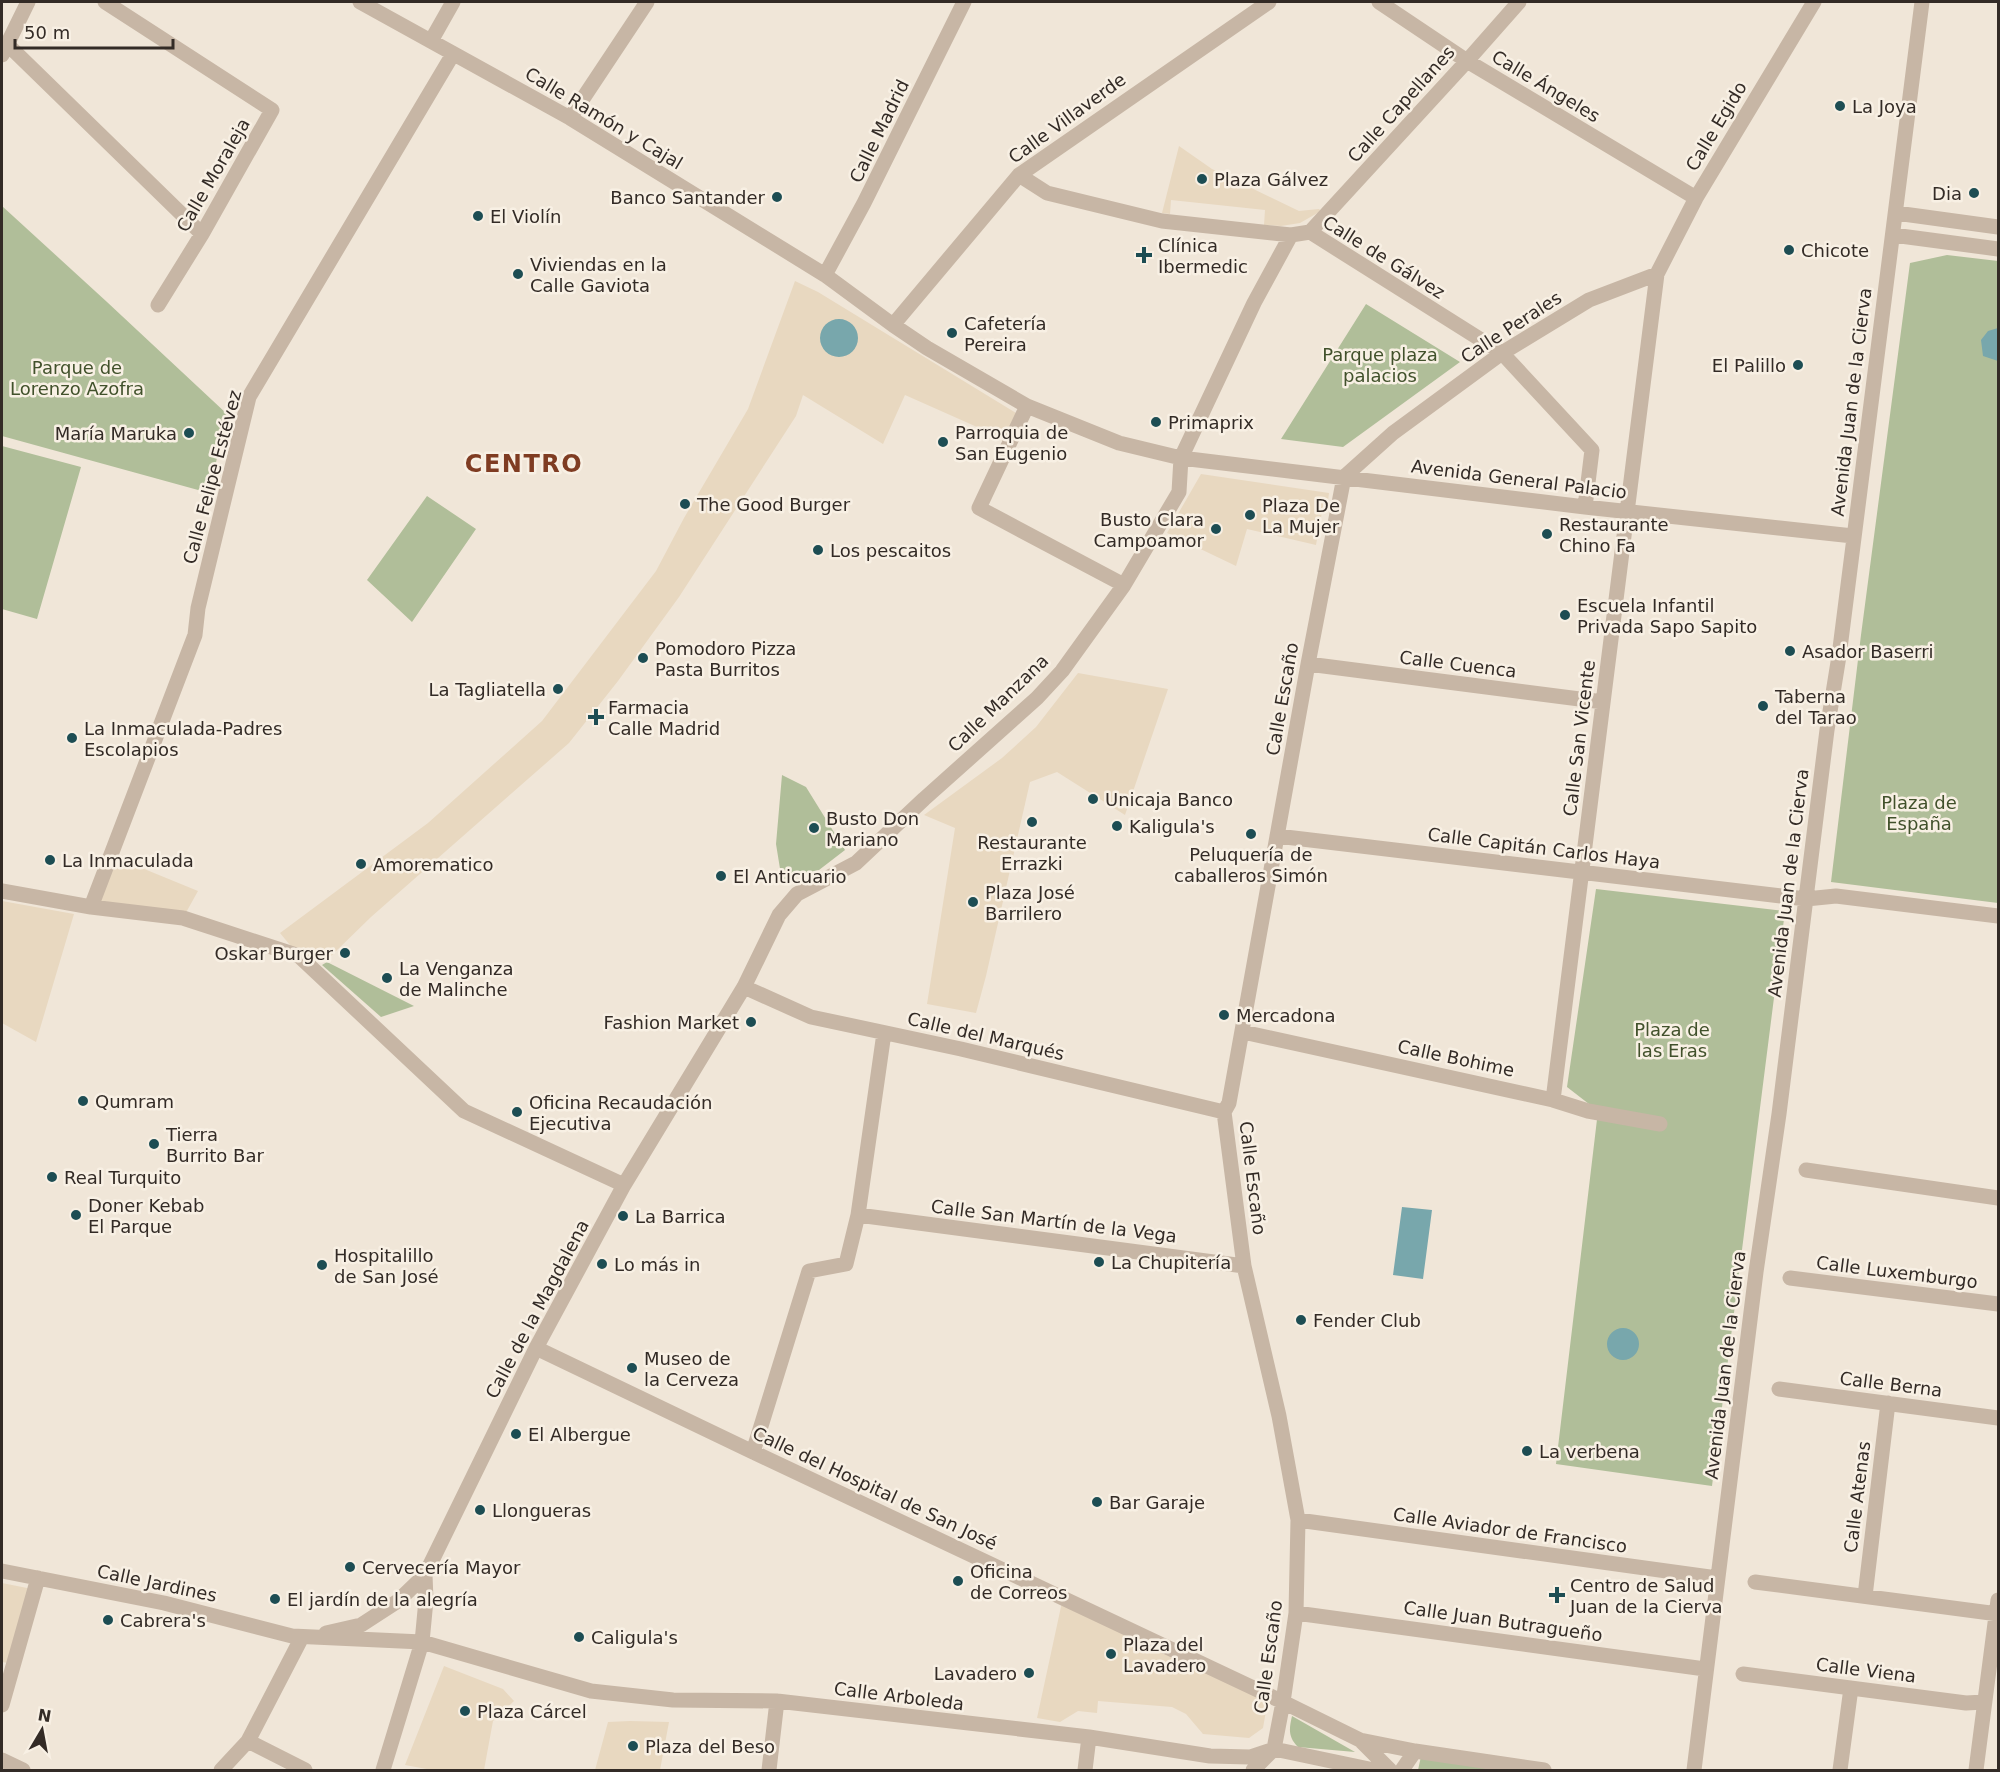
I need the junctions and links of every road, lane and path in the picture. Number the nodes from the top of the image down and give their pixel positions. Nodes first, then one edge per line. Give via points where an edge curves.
1 (28, 2) edge
2 (105, 2) edge
3 (360, 2) edge
4 (453, 2) edge
5 (648, 2) edge
6 (964, 2) edge
7 (1269, 2) edge
8 (1379, 2) edge
9 (1519, 2) edge
10 (1814, 2) edge
11 (1922, 2) edge
12 (431, 41) junction
13 (4, 50) edge
14 (453, 54) junction
15 (1467, 61) junction
16 (570, 118) junction
17 (1019, 176) junction
18 (1696, 198) junction
19 (1896, 213) junction
20 (1998, 227) edge
21 (1310, 232) junction
22 (202, 234) junction
23 (1893, 234) junction
24 (1290, 235) junction
25 (1998, 249) edge
26 (1657, 274) junction
27 (825, 275) junction
28 (158, 305) dead end
29 (893, 325) junction
30 (1502, 353) junction
31 (1027, 406) junction
32 (1181, 458) junction
33 (1344, 477) junction
34 (1585, 507) junction
35 (1627, 511) junction
36 (1853, 536) junction
37 (1124, 585) junction
38 (1308, 664) junction
39 (1603, 702) junction
40 (1277, 836) junction
41 (1582, 871) junction
42 (2, 891) edge
43 (797, 894) joint
44 (1806, 899) junction
45 (91, 907) junction
46 (1998, 916) edge
47 (744, 987) junction
48 (1243, 1032) junction
49 (884, 1033) junction
50 (1553, 1100) junction
51 (1224, 1112) junction
52 (1660, 1124) dead end
53 (1806, 1170) dead end
54 (624, 1185) junction
55 (1998, 1197) edge
56 (858, 1215) junction
57 (1244, 1266) junction
58 (1790, 1278) dead end
59 (1998, 1304) edge
60 (536, 1348) junction
61 (1779, 1389) dead end
62 (1888, 1404) junction
63 (1998, 1418) edge
64 (753, 1452) junction
65 (1298, 1520) junction
66 (2, 1571) edge
67 (425, 1575) junction
68 (38, 1578) junction
69 (1717, 1578) junction
70 (1755, 1582) dead end
71 (1865, 1596) junction
72 (1998, 1609) edge
73 (1296, 1613) junction
74 (302, 1638) junction
75 (422, 1642) junction
76 (1705, 1669) junction
77 (1743, 1674) dead end
78 (1851, 1688) junction
79 (777, 1701) junction
80 (1283, 1702) junction
81 (1984, 1702) junction
82 (2, 1705) edge
83 (1089, 1737) junction
84 (1360, 1740) junction
85 (248, 1741) junction
86 (1274, 1749) junction
87 (1415, 1751) junction
88 (1210, 1756) junction
89 (2, 1760) edge
90 (23, 1770) edge
91 (221, 1770) edge
92 (305, 1770) edge
93 (383, 1770) edge
94 (769, 1770) edge
95 (1085, 1770) edge
96 (1219, 1770) edge
97 (1253, 1770) edge
98 (1374, 1770) edge
99 (1390, 1770) edge
100 (1402, 1770) edge
101 (1544, 1770) edge
102 (1694, 1770) edge
103 (1840, 1770) edge
104 (1976, 1770) edge

1 - 13 street
2 - 22 street, Calle Moraleja via 272,110
3 - 12 street, Calle Ramón y Cajal
4 - 12 street
5 - 16 street
6 - 27 street, Calle Madrid
7 - 17 street, Calle Villaverde
8 - 15 street, Calle Ángeles
9 - 15 street, Calle Capellanes
10 - 18 street, Calle Egido
11 - 19 street, Avenida Juan de la Cierva
12 - 14 street, Calle Ramón y Cajal
13 - 22 street
14 - 16 street, Calle Ramón y Cajal
14 - 45 street, Calle Felipe Estévez via 249,397 198,608 195,635
15 - 18 street, Calle Ángeles
15 - 21 street, Calle Capellanes
16 - 27 street, Calle Ramón y Cajal
17 - 24 street, Calle de Gálvez via 1047,193 1162,221
17 - 29 street, Calle Villaverde
18 - 26 street, Calle Egido
19 - 20 street
19 - 23 street, Avenida Juan de la Cierva
21 - 24 street, Calle de Gálvez
21 - 30 street, Calle de Gálvez
22 - 28 street, Calle Moraleja
23 - 25 street
23 - 36 street, Avenida Juan de la Cierva
24 - 32 street
26 - 30 street, Calle Perales via 1588,300
26 - 35 street, Calle San Vicente
27 - 29 street, Calle Ramón y Cajal
29 - 31 street, Calle Ramón y Cajal
30 - 33 street, Calle Perales via 1393,433
30 - 34 street, Calle de Gálvez via 1592,450
31 - 32 street, Avenida General Palacio via 1119,443
31 - 37 street via 979,508
32 - 33 street, Avenida General Palacio
32 - 37 street, Calle Manzana via 1179,492
33 - 34 street, Avenida General Palacio
33 - 38 street, Calle Escaño
34 - 35 street, Avenida General Palacio
35 - 36 street, Avenida General Palacio
35 - 39 street, Calle San Vicente
36 - 44 street, Avenida Juan de la Cierva
37 - 43 street, Calle Manzana via 1062,671 1037,698 856,863
38 - 39 street, Calle Cuenca
38 - 40 street, Calle Escaño
39 - 41 street, Calle San Vicente
40 - 41 street, Calle Capitán Carlos Haya
40 - 48 street, Calle Escaño
41 - 44 street, Calle Capitán Carlos Haya
41 - 50 street, Calle San Vicente
42 - 45 street
43 - 47 street, Calle de la Magdalena via 779,915
44 - 46 street, Calle Capitán Carlos Haya via 1836,896
44 - 69 street, Avenida Juan de la Cierva
45 - 54 street via 183,918 300,956 464,1111
47 - 49 street, Calle del Marqués via 811,1017
47 - 54 street, Calle de la Magdalena
48 - 50 street, Calle Bohime
48 - 51 street, Calle Escaño
49 - 51 street, Calle del Marqués
49 - 56 street
50 - 52 street, Calle Bohime via 1588,1111
51 - 57 street, Calle Escaño
53 - 55 street
54 - 60 street, Calle de la Magdalena
56 - 57 street, Calle San Martín de la Vega
56 - 64 street via 846,1264 809,1271
57 - 65 street, Calle Escaño via 1279,1416
58 - 59 street, Calle Luxemburgo
60 - 64 street, Calle del Hospital de San José
60 - 67 street, Calle de la Magdalena
61 - 62 street, Calle Berna
62 - 63 street, Calle Berna
62 - 71 street, Calle Atenas
64 - 80 street, Calle del Hospital de San José
65 - 69 street, Calle Aviador de Francisco
65 - 73 street, Calle Escaño
66 - 68 street, Calle Jardines
67 - 74 street, Calle Jardines via 398,1601 361,1625
67 - 75 street, Calle de la Magdalena
68 - 74 street, Calle Jardines via 164,1602
68 - 82 street
69 - 76 street, Avenida Juan de la Cierva
70 - 71 street
71 - 72 street
72 - 81 street
73 - 76 street, Calle Juan Butragueño
73 - 80 street, Calle Escaño
74 - 75 street, Calle Jardines
74 - 85 street
75 - 79 street, Calle Arboleda via 591,1691 673,1700
75 - 93 street, Calle de la Magdalena
76 - 102 street, Avenida Juan de la Cierva
77 - 78 street, Calle Viena
78 - 81 street, Calle Viena
78 - 103 street
79 - 83 street, Calle Arboleda
79 - 94 street
80 - 84 street, Calle del Hospital de San José
80 - 86 street, Calle Escaño
81 - 104 street
83 - 88 street, Calle Arboleda
83 - 95 street
84 - 87 street, Calle del Hospital de San José
84 - 99 street, Calle del Hospital de San José
85 - 91 street
85 - 92 street
86 - 88 street, Calle Arboleda via 1250,1757
86 - 97 street
86 - 98 street, Calle Arboleda
87 - 100 street
87 - 101 street, Calle del Hospital de San José
88 - 96 street
89 - 90 street

